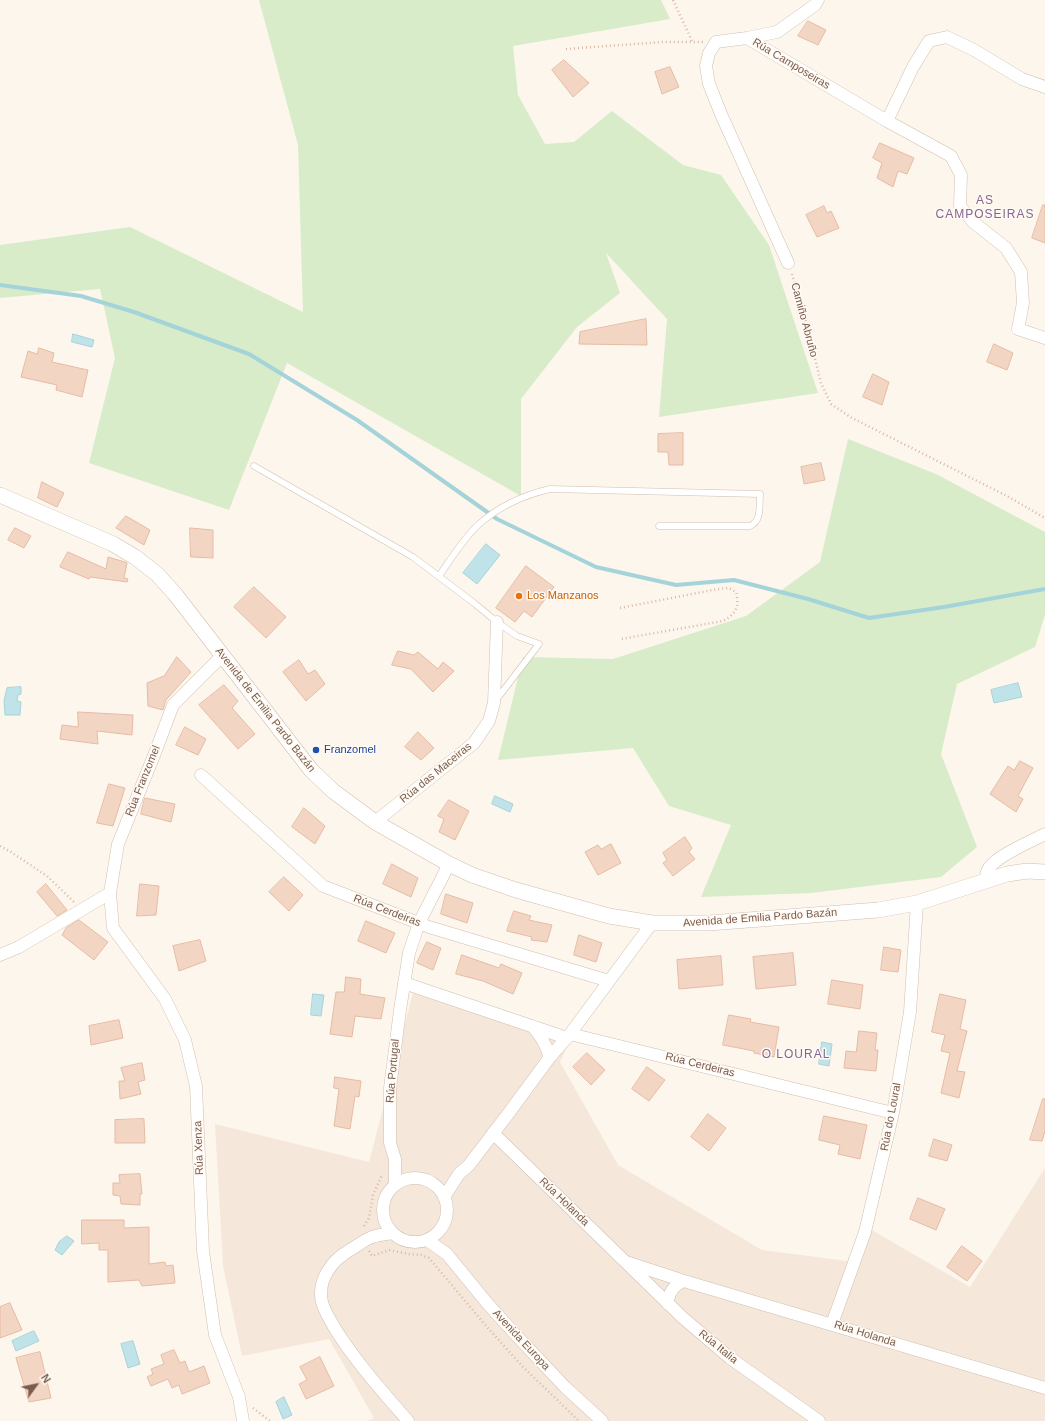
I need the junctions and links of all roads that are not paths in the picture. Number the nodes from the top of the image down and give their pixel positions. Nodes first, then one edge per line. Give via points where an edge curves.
1 (818, 0) edge
2 (747, 38) junction
3 (1045, 86) edge
4 (887, 121) junction
5 (788, 263) road end
6 (1045, 338) edge
7 (254, 466) dead end
8 (0, 495) edge
9 (659, 526) dead end
10 (439, 576) junction
11 (497, 622) junction
12 (222, 656) junction
13 (494, 703) junction
14 (201, 774) dead end
15 (375, 822) junction
16 (1045, 834) edge
17 (449, 864) junction
18 (1045, 872) edge
19 (986, 880) junction
20 (110, 893) junction
21 (917, 903) junction
22 (652, 923) junction
23 (419, 924) junction
24 (0, 955) edge
25 (609, 981) junction
26 (404, 983) junction
27 (531, 1025) junction
28 (569, 1036) junction
29 (550, 1057) junction
30 (893, 1113) junction
31 (493, 1133) junction
32 (395, 1159) junction
33 (459, 1174) junction
34 (412, 1178) junction
35 (434, 1184) junction
36 (395, 1185) junction
37 (444, 1197) junction
38 (385, 1220) junction
39 (440, 1230) junction
40 (392, 1233) junction
41 (371, 1237) junction
42 (427, 1240) junction
43 (447, 1254) junction
44 (626, 1262) junction
45 (684, 1281) junction
46 (668, 1304) junction
47 (832, 1324) junction
48 (1045, 1388) edge
49 (244, 1421) edge
50 (408, 1421) edge
51 (602, 1421) edge
52 (819, 1421) edge

1 - 2 street, Rúa Camposeiras via 815,5 777,32
2 - 4 street, Rúa Camposeiras
2 - 5 street via 716,42 709,53 706,66 709,84
3 - 4 street via 1022,79 974,50 947,38 929,41 913,67
4 - 6 street, Rúa Camposeiras via 951,156 961,175 960,206 973,222 1006,248 1021,272 1023,303 1018,329
7 - 10 lane via 413,558
8 - 12 street, Avenida de Emilia Pardo Bazán via 100,538 135,557 157,574
9 - 10 lane via 750,526 755,524 758,518 760,494 550,489 536,492 504,506 484,520
10 - 11 lane
11 - 13 street, Rúa das Maceiras
11 - 13 lane via 517,636 539,644
12 - 15 street, Avenida de Emilia Pardo Bazán via 310,770 333,791
12 - 20 street, Rúa Franzomel via 173,705 118,844
13 - 15 street, Rúa das Maceiras via 489,721 474,744
14 - 23 street, Rúa Cerdeiras via 323,886
15 - 17 street, Avenida de Emilia Pardo Bazán
16 - 19 street via 997,860 988,869
17 - 22 street, Avenida de Emilia Pardo Bazán via 516,890 609,916
17 - 23 street, Rúa Portugal
18 - 19 street, Avenida de Emilia Pardo Bazán via 1027,871
19 - 21 street, Avenida de Emilia Pardo Bazán
20 - 24 street via 19,947
20 - 49 street, Rúa Xenza via 113,928 164,999 185,1040 196,1086 203,1251 215,1335
21 - 22 street, Avenida de Emilia Pardo Bazán via 878,910 709,923
21 - 30 street, Rúa do Loural via 910,1012
22 - 25 street
23 - 25 street, Rúa Cerdeiras
23 - 26 street, Rúa Portugal via 409,952
25 - 28 street
26 - 27 street
26 - 32 street, Rúa Portugal via 390,1088 390,1143
27 - 28 street
27 - 29 street via 539,1033
28 - 29 street
28 - 30 street, Rúa Cerdeiras
29 - 31 street
30 - 47 street, Rúa do Loural via 865,1232
31 - 33 street
31 - 44 street, Rúa Holanda
32 - 34 street, Rúa Portugal
32 - 36 street, Rúa Portugal
33 - 35 street
33 - 37 street
34 - 35 street via 427,1180
34 - 36 street
35 - 37 street
36 - 38 street via 389,1191 383,1205
37 - 39 street via 447,1214
38 - 40 street
38 - 41 street
39 - 42 street
39 - 43 street, Avenida Europa
40 - 41 street
40 - 42 street via 413,1242
41 - 50 street via 342,1255 328,1270 322,1281 322,1302 341,1338
42 - 43 street, Avenida Europa
43 - 51 street, Avenida Europa via 515,1334
44 - 45 street, Rúa Holanda
44 - 46 street, Rúa Italia
45 - 46 street via 674,1286
45 - 47 street, Rúa Holanda
46 - 52 street, Rúa Italia via 730,1358
47 - 48 street, Rúa Holanda

